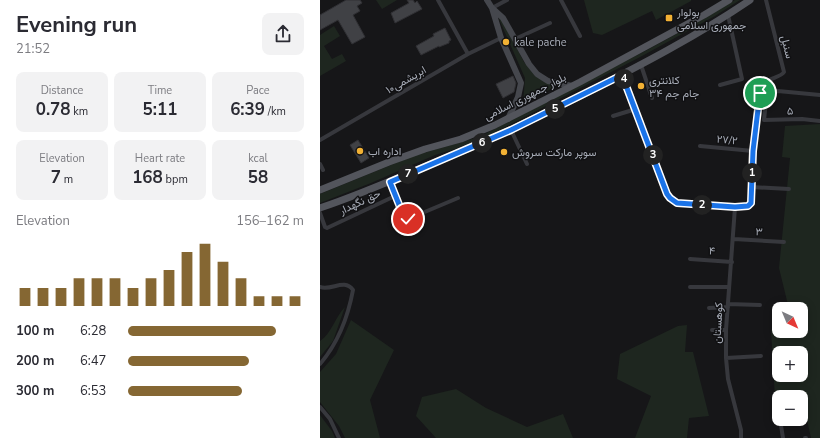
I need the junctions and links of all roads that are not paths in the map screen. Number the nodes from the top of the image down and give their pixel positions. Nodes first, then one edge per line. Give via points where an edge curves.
1 (438, 0) edge
2 (487, 0) edge
3 (507, 0) edge
4 (561, 0) edge
5 (729, 0) edge
6 (750, 0) edge
7 (766, 0) edge
8 (721, 2) edge
9 (492, 8) junction
10 (728, 15) junction
11 (550, 23) dead end
12 (580, 36) dead end
13 (501, 38) junction
14 (515, 40) junction
15 (468, 54) junction
16 (642, 65) junction
17 (622, 75) junction
18 (720, 85) dead end
19 (572, 86) junction
20 (766, 92) junction
21 (760, 93) junction
22 (820, 95) edge
23 (652, 98) dead end
24 (636, 109) junction
25 (613, 116) dead end
26 (508, 119) junction
27 (820, 121) edge
28 (511, 130) junction
29 (320, 140) edge
30 (700, 146) dead end
31 (753, 151) junction
32 (320, 164) edge
33 (527, 164) dead end
34 (323, 170) dead end
35 (390, 182) junction
36 (751, 187) junction
37 (789, 189) dead end
38 (320, 190) edge
39 (395, 196) junction
40 (458, 198) dead end
41 (735, 207) junction
42 (320, 208) edge
43 (320, 215) edge
44 (734, 239) junction
45 (784, 242) dead end
46 (690, 259) dead end
47 (732, 262) junction
48 (320, 287) edge
49 (690, 287) dead end
50 (729, 287) junction
51 (728, 305) junction
52 (760, 305) dead end
53 (709, 308) dead end
54 (712, 330) dead end
55 (726, 330) junction
56 (761, 356) dead end
57 (726, 358) junction
58 (320, 364) edge
59 (320, 407) edge
60 (781, 426) edge
61 (339, 438) edge
62 (741, 438) edge
63 (783, 438) edge

1 - 15 street
2 - 9 main road
3 - 9 street
4 - 12 street
5 - 8 main road, بلوار جمهوری اسلامی
6 - 10 main road, بلوار جمهوری اسلامی
7 - 21 street, سنبل via 784,72 767,81
8 - 19 main road, بلوار جمهوری اسلامی
9 - 13 main road
9 - 14 main road via 503,18
10 - 16 main road, بلوار جمهوری اسلامی
10 - 18 street via 742,79
11 - 14 street
13 - 15 street, ابریشمی۱۰
13 - 26 main road via 521,83
14 - 19 main road via 537,74 548,80
15 - 29 street, ابریشمی۱۰
16 - 17 main road, بلوار جمهوری اسلامی
16 - 23 street
17 - 24 street
17 - 28 main road, بلوار جمهوری اسلامی
19 - 26 main road, بلوار جمهوری اسلامی
20 - 21 street
20 - 22 street
20 - 27 street, ۵ via 764,120
21 - 31 street
24 - 25 street
24 - 41 street via 670,198 677,203
26 - 38 main road, بلوار جمهوری اسلامی via 481,132 425,149
28 - 33 street
28 - 35 main road, بلوار جمهوری اسلامی
30 - 31 street, ۲۷/۲
31 - 36 street
32 - 34 street
35 - 39 street
35 - 42 main road, بلوار جمهوری اسلامی
36 - 37 street
36 - 41 street via 750,205
39 - 40 street via 405,219
39 - 43 street, حق نگهدار via 327,228
41 - 44 street, کوهستان
44 - 45 street, ۳
44 - 47 street, کوهستان
46 - 47 street, ۴
47 - 50 street, کوهستان
48 - 58 street via 329,288 344,284 353,290 350,308 336,341
49 - 50 street
50 - 51 street, کوهستان
51 - 52 street
51 - 53 street
51 - 55 street, کوهستان
54 - 55 street
55 - 57 street, کوهستان
56 - 57 street
57 - 62 street, کوهستان
59 - 61 street via 330,419
60 - 63 street

